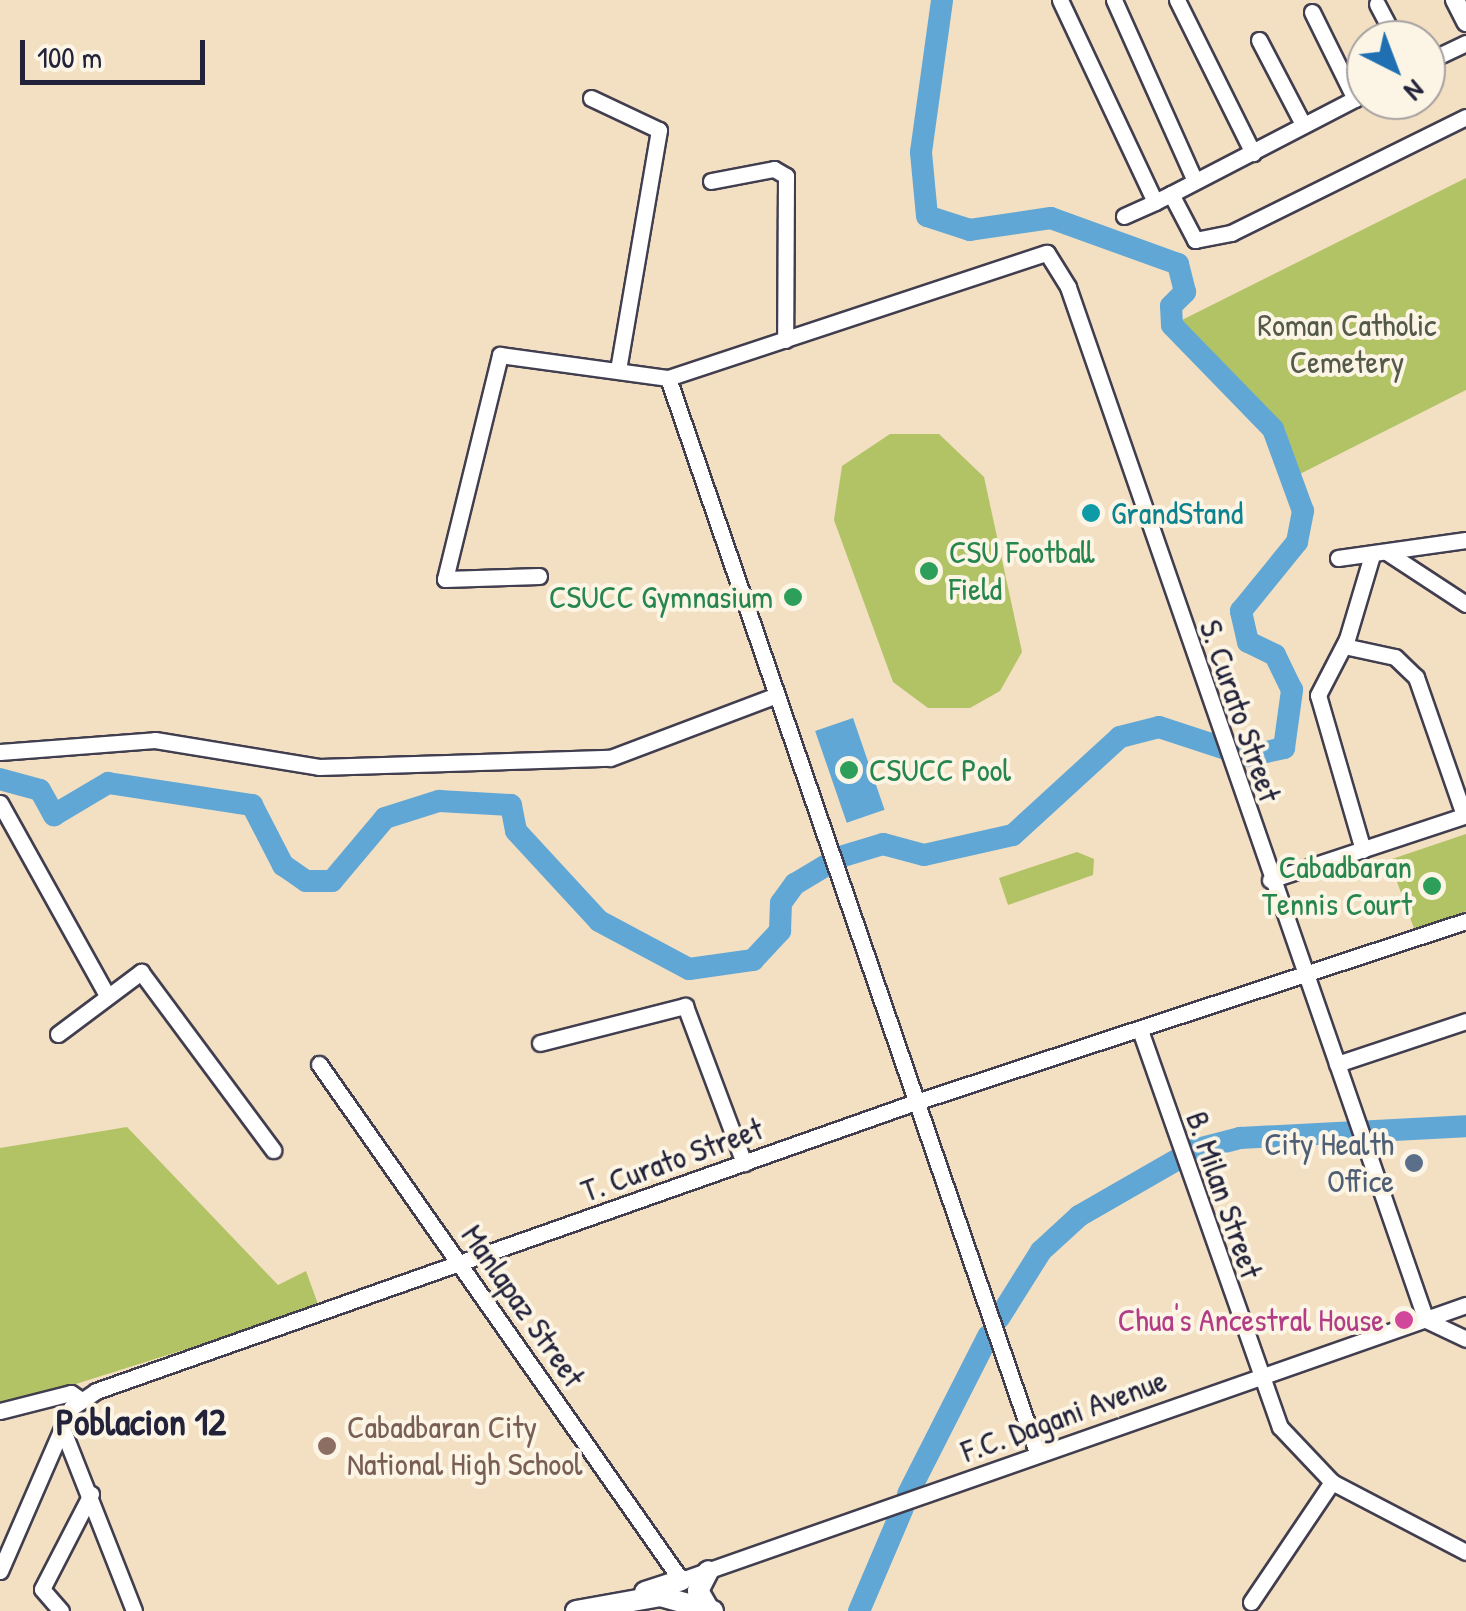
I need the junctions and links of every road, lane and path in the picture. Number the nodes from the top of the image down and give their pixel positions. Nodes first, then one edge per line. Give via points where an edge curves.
1 (1060, 0) edge
2 (1114, 0) edge
3 (1177, 0) edge
4 (1454, 0) edge
5 (1377, 4) dead end
6 (1312, 12) dead end
7 (1385, 20) edge
8 (1466, 22) edge
9 (1259, 40) dead end
10 (1346, 72) edge
11 (590, 98) dead end
12 (1346, 103) edge
13 (1466, 117) edge
14 (1303, 124) junction
15 (1253, 152) junction
16 (712, 181) dead end
17 (1195, 181) junction
18 (1171, 194) junction
19 (1155, 202) junction
20 (1124, 216) dead end
21 (785, 340) junction
22 (618, 370) junction
23 (668, 378) junction
24 (1466, 540) edge
25 (1380, 554) junction
26 (1338, 558) dead end
27 (540, 576) dead end
28 (1466, 604) edge
29 (1344, 646) junction
30 (774, 696) junction
31 (0, 752) edge
32 (0, 804) edge
33 (1465, 815) edge
34 (1364, 850) junction
35 (1270, 880) junction
36 (1466, 921) edge
37 (1302, 975) junction
38 (107, 995) junction
39 (1466, 1022) edge
40 (1140, 1030) junction
41 (58, 1034) dead end
42 (540, 1043) dead end
43 (318, 1064) dead end
44 (1337, 1064) junction
45 (913, 1103) junction
46 (273, 1150) dead end
47 (744, 1163) junction
48 (460, 1264) junction
49 (1466, 1305) edge
50 (1426, 1320) junction
51 (1466, 1339) edge
52 (1258, 1376) junction
53 (81, 1400) junction
54 (0, 1411) edge
55 (64, 1433) junction
56 (1037, 1453) junction
57 (1332, 1482) junction
58 (91, 1494) junction
59 (1466, 1552) edge
60 (708, 1570) junction
61 (0, 1571) edge
62 (681, 1580) junction
63 (624, 1599) junction
64 (1251, 1602) dead end
65 (710, 1609) edge
66 (60, 1611) edge
67 (134, 1611) edge
68 (576, 1611) edge

1 - 19 street
2 - 17 street
3 - 15 street
4 - 8 main road
5 - 7 street
6 - 10 street
9 - 14 street
11 - 22 street via 659,130
12 - 14 street
13 - 18 street via 1202,244
14 - 15 street
15 - 17 street
16 - 21 street via 774,169 786,176
17 - 18 street
18 - 19 street
19 - 20 street
21 - 23 street
21 - 35 street, S. Curato Street via 1026,254 1048,253 1068,287
22 - 23 street
22 - 27 street via 508,353 494,362 445,579
23 - 30 street
24 - 25 street
25 - 26 street
25 - 28 street
25 - 29 street
29 - 33 street via 1396,657 1416,676
29 - 34 street via 1318,694
30 - 31 street via 610,758 320,767 155,740
30 - 45 street
32 - 38 street
33 - 34 street
34 - 35 street
35 - 37 street, S. Curato Street
36 - 37 street, T. Curato Street
37 - 40 street, T. Curato Street
37 - 44 street, S. Curato Street
38 - 41 street
38 - 46 street via 141,972
39 - 44 street
40 - 45 street, T. Curato Street
40 - 52 street, B. Milan Street
42 - 47 street via 685,1006
43 - 48 street, Manlapaz Street
44 - 50 street, S. Curato Street
45 - 47 street, T. Curato Street
45 - 56 street
47 - 48 street, T. Curato Street
48 - 53 street, T. Curato Street
48 - 62 street, Manlapaz Street
49 - 50 street, F.C. Dagani Avenue
50 - 51 street
50 - 52 street, F.C. Dagani Avenue
52 - 56 street, F.C. Dagani Avenue
52 - 57 street, B. Milan Street via 1292,1446
53 - 54 street, T. Curato Street via 71,1393
53 - 55 street
55 - 58 street
55 - 61 street
56 - 60 street, F.C. Dagani Avenue
57 - 59 street, B. Milan Street
57 - 64 street
58 - 66 street via 42,1589
58 - 67 street
60 - 62 street, F.C. Dagani Avenue
60 - 65 highway via 698,1583
62 - 63 highway
63 - 65 highway
63 - 68 highway

